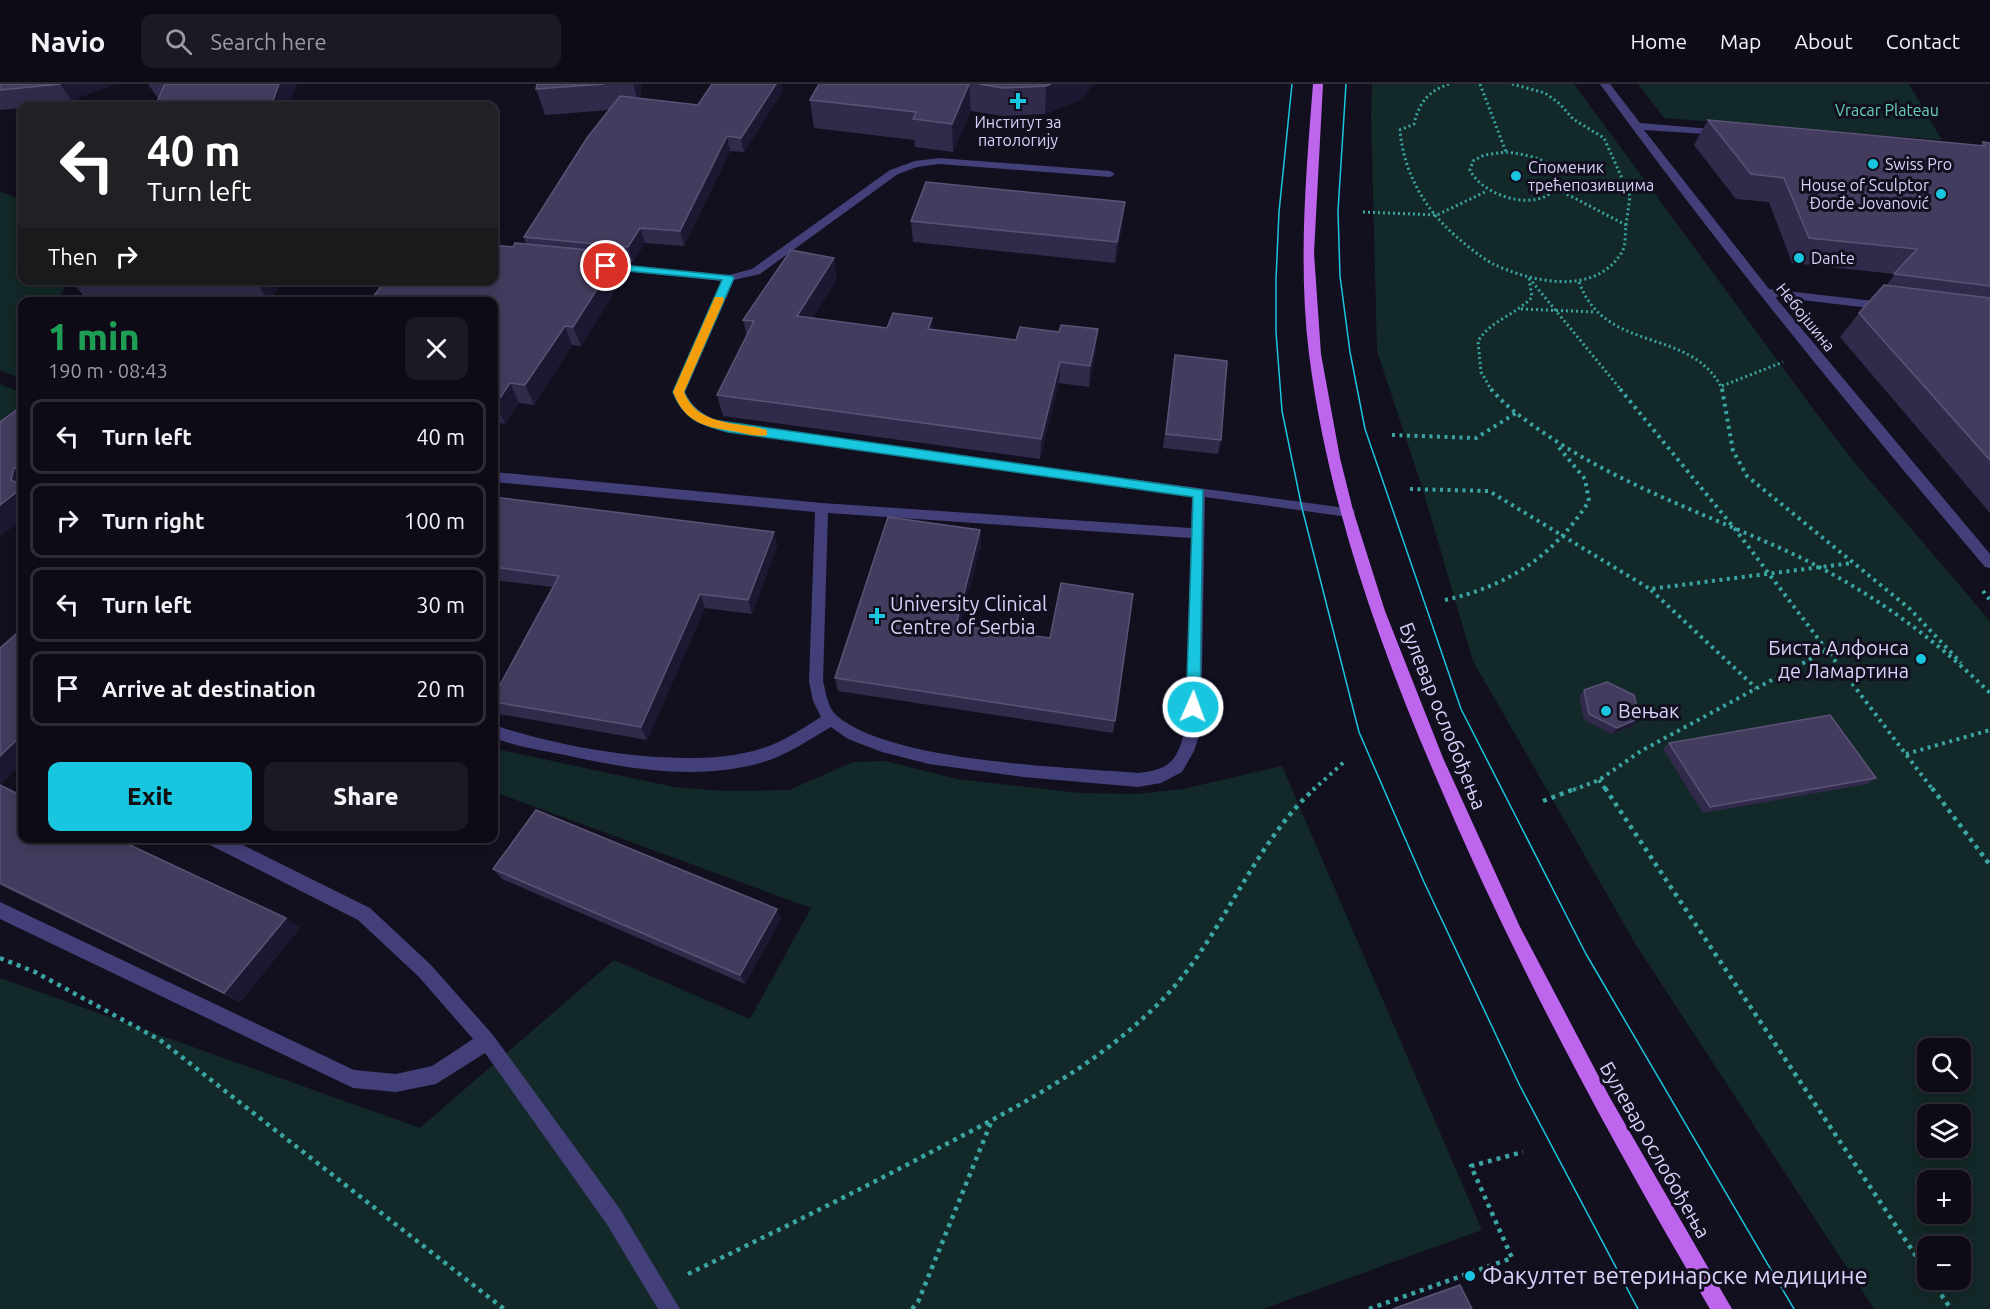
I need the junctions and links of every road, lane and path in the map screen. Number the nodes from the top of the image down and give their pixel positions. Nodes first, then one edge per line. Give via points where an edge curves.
1 (1318, 84) edge
2 (1449, 84) edge
3 (1480, 84) edge
4 (1512, 84) edge
5 (1605, 84) edge
6 (1636, 126) junction
7 (1734, 133) edge
8 (1506, 152) junction
9 (1110, 174) dead end
10 (1557, 189) junction
11 (1487, 190) junction
12 (1363, 212) dead end
13 (1437, 214) junction
14 (1626, 225) junction
15 (589, 264) edge
16 (729, 278) junction
17 (1529, 278) junction
18 (1579, 282) junction
19 (1764, 292) junction
20 (1899, 308) edge
21 (1521, 309) junction
22 (1556, 310) junction
23 (1597, 312) junction
24 (1792, 358) dead end
25 (1722, 386) junction
26 (1516, 413) junction
27 (1392, 435) dead end
28 (1553, 441) junction
29 (498, 477) edge
30 (1410, 489) dead end
31 (1199, 493) junction
32 (822, 508) junction
33 (1348, 512) junction
34 (1735, 529) junction
35 (1199, 534) junction
36 (1563, 536) junction
37 (1852, 563) junction
38 (1990, 563) edge
39 (1818, 567) junction
40 (1770, 575) junction
41 (1650, 589) junction
42 (1445, 600) dead end
43 (1827, 650) junction
44 (1972, 674) junction
45 (1990, 683) edge
46 (1982, 684) junction
47 (1756, 688) junction
48 (1990, 693) edge
49 (831, 719) junction
50 (1990, 730) edge
51 (498, 733) edge
52 (1906, 754) junction
53 (1344, 762) dead end
54 (1599, 780) junction
55 (1544, 801) dead end
56 (222, 843) edge
57 (1990, 865) edge
58 (0, 910) edge
59 (0, 958) edge
60 (487, 1041) junction
61 (993, 1119) junction
62 (1523, 1152) dead end
63 (1917, 1257) edge
64 (1438, 1283) junction
65 (658, 1288) junction
66 (1938, 1290) edge
67 (1442, 1292) edge
68 (504, 1309) edge
69 (670, 1309) edge
70 (912, 1309) edge
71 (1369, 1309) edge
72 (1722, 1309) edge
73 (1950, 1309) edge

1 - 33 main road, Булевар ослобођења via 1308,205 1307,275 1315,355
2 - 13 path via 1438,87 1420,103 1414,124 1400,130 1402,154 1413,180
3 - 8 path
4 - 14 path via 1545,93 1573,119 1604,138 1630,196
5 - 6 street, Небојшина
6 - 7 street
6 - 19 street, Небојшина
8 - 10 path via 1535,158 1547,165 1559,181
8 - 11 path via 1482,155 1470,166 1470,174
9 - 16 street via 939,161 915,164 894,172 763,268
10 - 11 path via 1550,195 1524,200
10 - 14 path
11 - 13 path
12 - 13 path
13 - 17 path via 1446,227 1491,263
14 - 18 path via 1623,251 1603,272
15 - 16 street
16 - 31 street via 679,392 684,405 695,416 710,423
17 - 18 path
17 - 21 path via 1532,297
17 - 22 path
18 - 23 path
19 - 20 street
19 - 38 street, Небојшина
21 - 22 path
21 - 26 path via 1486,330 1478,341 1477,353 1485,380
22 - 23 path
22 - 34 path
23 - 25 path via 1616,328 1669,346 1702,363
24 - 25 path
25 - 37 path via 1732,449 1747,476
26 - 27 path via 1476,438
26 - 28 path
28 - 34 path via 1591,464
28 - 36 path via 1585,479 1589,501
29 - 32 street
30 - 36 path via 1489,491
31 - 33 street
31 - 35 street
32 - 35 street
32 - 49 street via 816,681 820,700
33 - 72 main road, Булевар ослобођења via 1378,611 1418,718 1504,911 1603,1104
34 - 39 path
34 - 40 path
35 - 49 street via 1192,729 1189,749 1176,770 1157,779 1138,780 940,759 855,735
36 - 41 path
36 - 42 path via 1507,579 1483,591
37 - 39 path
37 - 44 path via 1910,609
39 - 40 path
39 - 44 path via 1886,607
40 - 41 path
40 - 43 path
41 - 47 path
43 - 47 path
43 - 52 path
44 - 46 path
45 - 46 path
46 - 48 path
47 - 54 path via 1641,751
49 - 51 street via 759,757 689,765 654,764
50 - 52 path
52 - 57 path
53 - 61 path via 1293,811 1202,955 1158,1004 1073,1073
54 - 55 path
54 - 63 path
56 - 60 street via 364,914 425,972
58 - 60 street via 353,1079 396,1083 436,1075
59 - 68 path via 35,972 160,1040
60 - 65 street via 613,1216
61 - 65 path via 865,1188
61 - 70 path
62 - 64 path via 1472,1166 1512,1258
64 - 67 path
64 - 71 path
65 - 69 street
66 - 73 path

